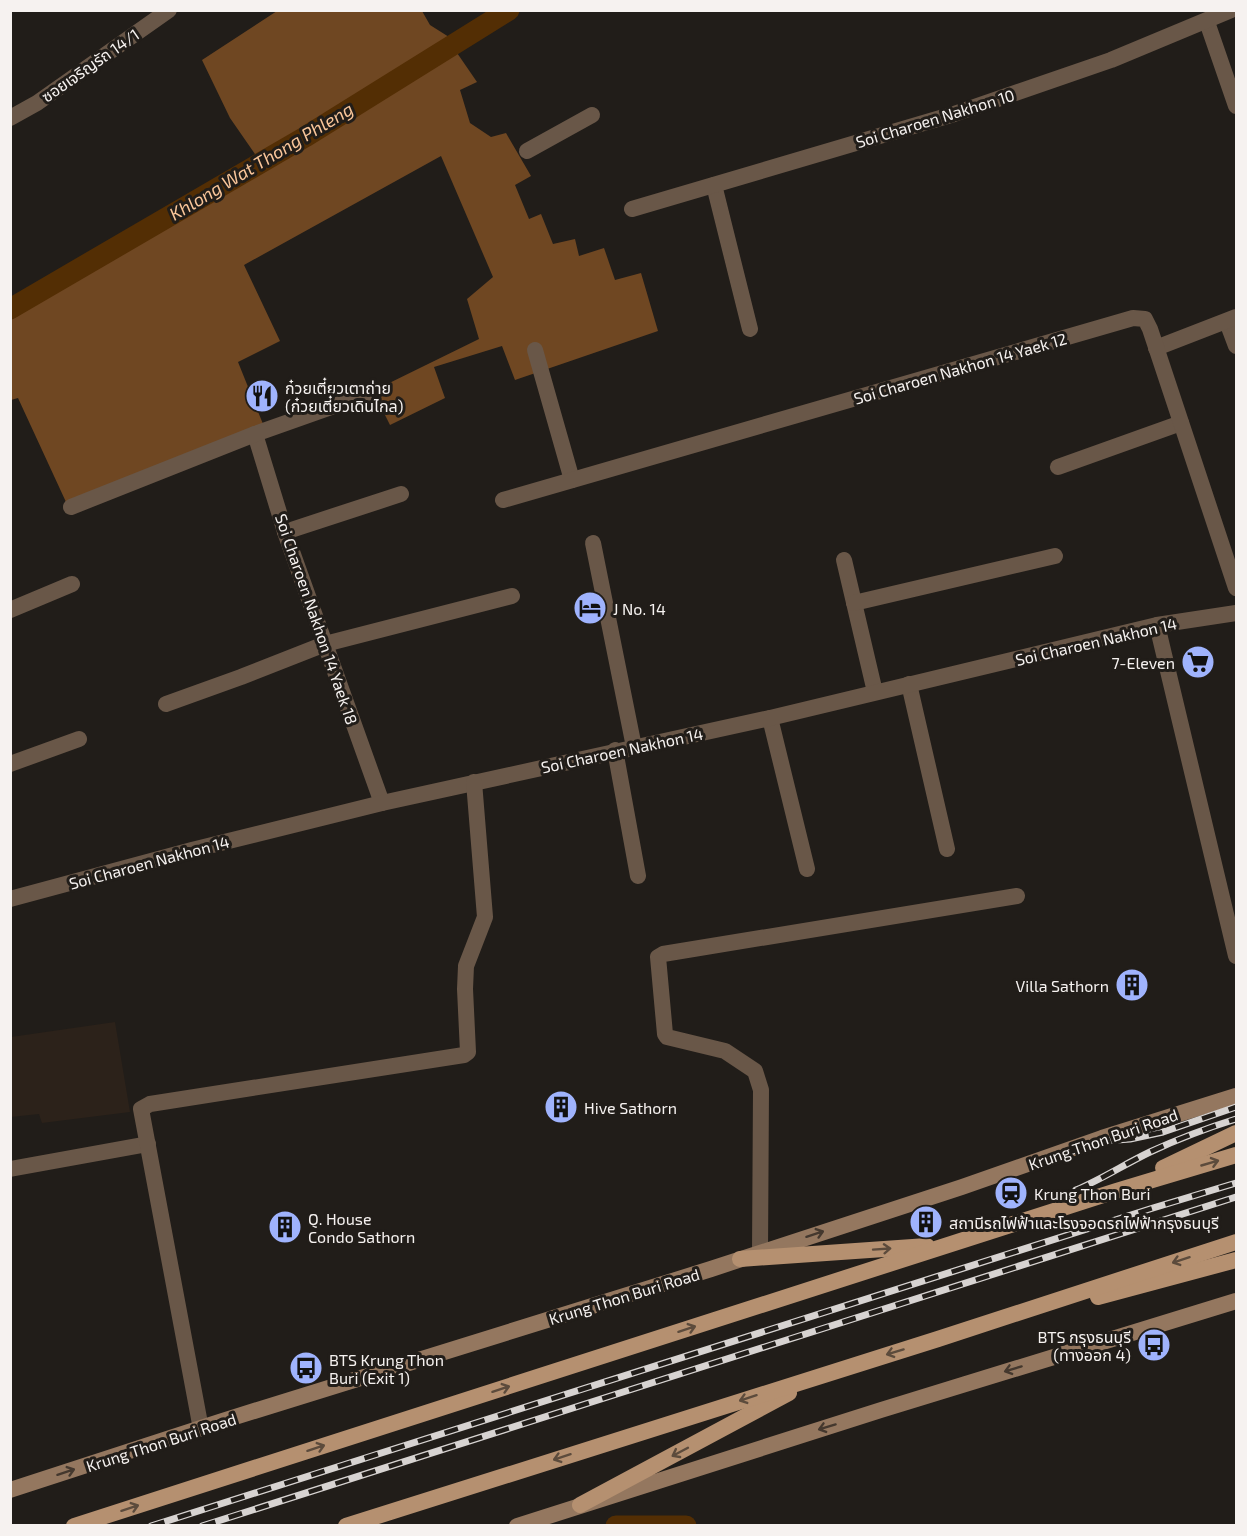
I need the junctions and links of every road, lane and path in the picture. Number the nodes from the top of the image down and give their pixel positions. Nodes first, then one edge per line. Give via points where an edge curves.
1 (169, 10) edge
2 (1218, 15) edge
3 (1236, 106) edge
4 (592, 115) dead end
5 (10, 118) edge
6 (527, 151) dead end
7 (714, 184) junction
8 (632, 209) dead end
9 (1232, 320) edge
10 (750, 329) dead end
11 (1236, 346) edge
12 (1156, 348) junction
13 (535, 350) dead end
14 (368, 394) dead end
15 (1181, 423) junction
16 (255, 434) junction
17 (1058, 468) dead end
18 (572, 480) junction
19 (400, 494) dead end
20 (502, 500) dead end
21 (71, 507) dead end
22 (285, 532) junction
23 (593, 543) dead end
24 (1055, 555) dead end
25 (844, 560) dead end
26 (72, 584) dead end
27 (1236, 588) edge
28 (512, 596) dead end
29 (854, 603) junction
30 (10, 610) edge
31 (1236, 613) edge
32 (1158, 625) junction
33 (325, 644) junction
34 (909, 684) junction
35 (875, 692) junction
36 (166, 704) dead end
37 (770, 718) junction
38 (79, 739) dead end
39 (634, 747) junction
40 (615, 750) junction
41 (10, 764) edge
42 (474, 782) junction
43 (381, 803) junction
44 (947, 849) dead end
45 (807, 869) dead end
46 (638, 876) dead end
47 (1017, 896) dead end
48 (10, 899) edge
49 (1234, 931) edge
50 (1236, 956) edge
51 (1236, 1096) edge
52 (1236, 1133) edge
53 (148, 1144) junction
54 (1236, 1155) edge
55 (10, 1169) edge
56 (1116, 1191) junction
57 (1236, 1242) edge
58 (954, 1244) junction
59 (760, 1252) junction
60 (740, 1259) junction
61 (1236, 1260) edge
62 (1236, 1301) edge
63 (938, 1339) junction
64 (824, 1374) junction
65 (201, 1429) junction
66 (10, 1490) edge
67 (580, 1505) junction
68 (74, 1526) edge
69 (346, 1526) edge
70 (517, 1526) edge

1 - 5 street, ซอยเจริญรัถ 14/1
2 - 3 street
2 - 7 street, Soi Charoen Nakhon 10 via 1111,60 954,114
4 - 6 street
7 - 8 street, Soi Charoen Nakhon 10
7 - 10 street
9 - 11 street
9 - 12 street
12 - 15 street, Soi Charoen Nakhon 14 Yaek 12
12 - 18 street, Soi Charoen Nakhon 14 Yaek 12 via 1145,319 1133,318
13 - 18 street
14 - 16 street
15 - 17 street
15 - 27 street, Soi Charoen Nakhon 14 Yaek 12
16 - 21 street
16 - 22 street, Soi Charoen Nakhon 14 Yaek 18
18 - 20 street, Soi Charoen Nakhon 14 Yaek 12
19 - 22 street
22 - 33 street, Soi Charoen Nakhon 14 Yaek 18
23 - 39 street
24 - 29 street
25 - 29 street
26 - 30 street
28 - 33 street
29 - 35 street
31 - 32 street, Soi Charoen Nakhon 14
32 - 34 street, Soi Charoen Nakhon 14
32 - 49 street
33 - 36 street
33 - 43 street, Soi Charoen Nakhon 14 Yaek 18
34 - 35 street, Soi Charoen Nakhon 14
34 - 44 street
35 - 37 street, Soi Charoen Nakhon 14
37 - 39 street, Soi Charoen Nakhon 14
37 - 45 street
38 - 41 street
39 - 40 street, Soi Charoen Nakhon 14
40 - 42 street, Soi Charoen Nakhon 14
40 - 46 street
42 - 43 street, Soi Charoen Nakhon 14
42 - 53 street via 485,917 466,966 468,1052 145,1105 141,1109
43 - 48 street, Soi Charoen Nakhon 14
47 - 59 street via 658,957 667,1037 725,1051 754,1071 760,1090
49 - 50 street
59 -> 51 main road, Krung Thon Buri Road
52 - 56 main road
53 - 55 street
53 - 65 street
56 -> 54 main road
56 - 58 main road
57 -> 63 main road
60 -> 58 main road
68 -> 58 main road
59 - 60 main road, Krung Thon Buri Road
60 - 65 main road, Krung Thon Buri Road
61 - 63 main road
62 -> 67 main road
63 -> 64 main road
64 -> 67 main road
64 -> 69 main road
66 -> 65 main road, Krung Thon Buri Road
67 - 70 main road

